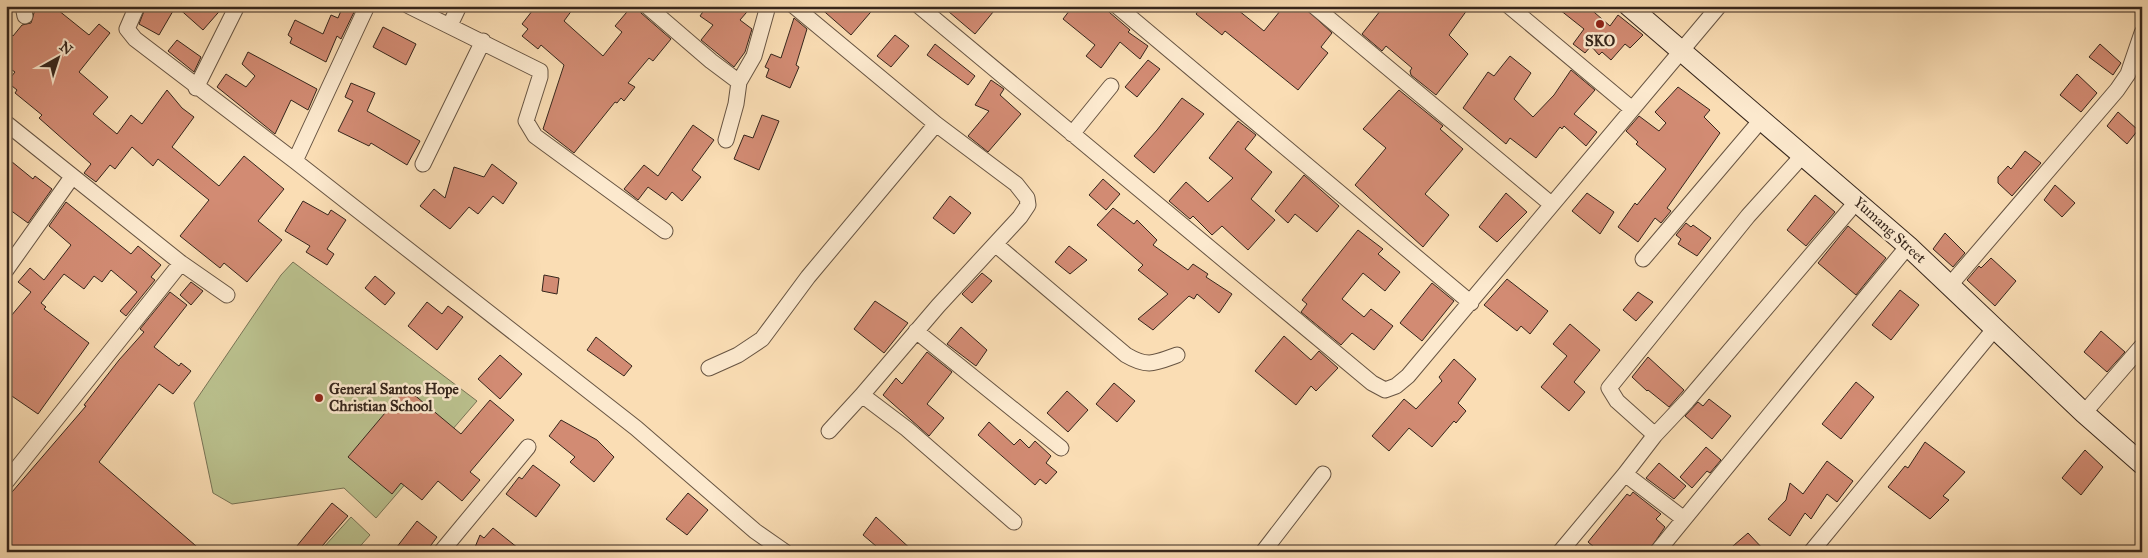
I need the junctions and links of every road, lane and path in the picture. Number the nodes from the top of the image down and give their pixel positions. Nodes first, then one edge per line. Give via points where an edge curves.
1 (137, 6) edge
2 (237, 6) edge
3 (367, 6) edge
4 (409, 6) edge
5 (459, 6) edge
6 (647, 6) edge
7 (768, 6) edge
8 (794, 6) edge
9 (920, 6) edge
10 (1117, 6) edge
11 (1314, 6) edge
12 (1509, 6) edge
13 (1629, 6) edge
14 (1719, 6) edge
15 (450, 26) junction
16 (2142, 33) edge
17 (483, 41) junction
18 (1682, 52) junction
19 (739, 82) junction
20 (1111, 86) dead end
21 (196, 88) junction
22 (1632, 109) junction
23 (1762, 120) junction
24 (6, 123) edge
25 (936, 124) junction
26 (1072, 134) junction
27 (726, 140) dead end
28 (1803, 154) junction
29 (295, 161) junction
30 (423, 164) dead end
31 (72, 177) junction
32 (1857, 201) junction
33 (1552, 204) junction
34 (665, 231) dead end
35 (995, 244) junction
36 (1908, 246) junction
37 (1643, 259) dead end
38 (181, 263) junction
39 (6, 270) edge
40 (1950, 284) junction
41 (227, 295) dead end
42 (1471, 302) junction
43 (1996, 327) junction
44 (916, 331) junction
45 (2142, 346) edge
46 (1176, 355) dead end
47 (710, 368) dead end
48 (862, 395) junction
49 (2084, 413) junction
50 (829, 432) dead end
51 (1655, 435) junction
52 (528, 447) dead end
53 (1062, 448) dead end
54 (2142, 464) edge
55 (1323, 474) dead end
56 (1625, 474) junction
57 (6, 482) edge
58 (1684, 519) junction
59 (1014, 522) dead end
60 (442, 552) edge
61 (785, 552) edge
62 (1263, 552) edge
63 (1560, 552) edge
64 (1657, 552) edge
65 (1811, 552) edge

1 - 21 street via 127,29 134,39
2 - 21 street
3 - 29 street
4 - 15 street
5 - 15 street
6 - 19 street
7 - 19 street via 754,56
8 - 25 street
9 - 26 street
10 - 42 street
11 - 33 street
12 - 22 street
13 - 18 main road, Yumang Street
14 - 18 street
15 - 17 street
16 - 40 street via 2128,74 2117,90
17 - 30 street
17 - 34 street via 540,71 526,121 535,136
18 - 22 street
18 - 23 main road, Yumang Street
19 - 27 street
20 - 26 street
21 - 29 street
22 - 33 street
23 - 28 main road, Yumang Street
23 - 37 street
24 - 31 street
25 - 35 street via 1016,184 1027,198 1028,205 1020,217
25 - 47 street via 808,277 762,339 738,356
26 - 42 street via 1379,388 1391,389 1408,376
28 - 32 main road, Yumang Street
28 - 51 street via 1748,216 1609,388 1617,401
29 - 61 street via 636,428 755,531
31 - 38 street
31 - 39 street
32 - 36 main road, Yumang Street
32 - 51 street
33 - 42 street
35 - 44 street
35 - 46 street via 1126,356 1150,364
36 - 40 main road, Yumang Street
36 - 58 street
38 - 41 street
38 - 57 street
40 - 43 main road, Yumang Street
43 - 49 main road, Yumang Street
43 - 65 street
44 - 48 street
44 - 53 street
45 - 49 street
48 - 50 street
48 - 59 street via 907,429
49 - 54 main road, Yumang Street
51 - 56 street
52 - 60 street
55 - 62 street
56 - 58 street
56 - 63 street
58 - 64 street

